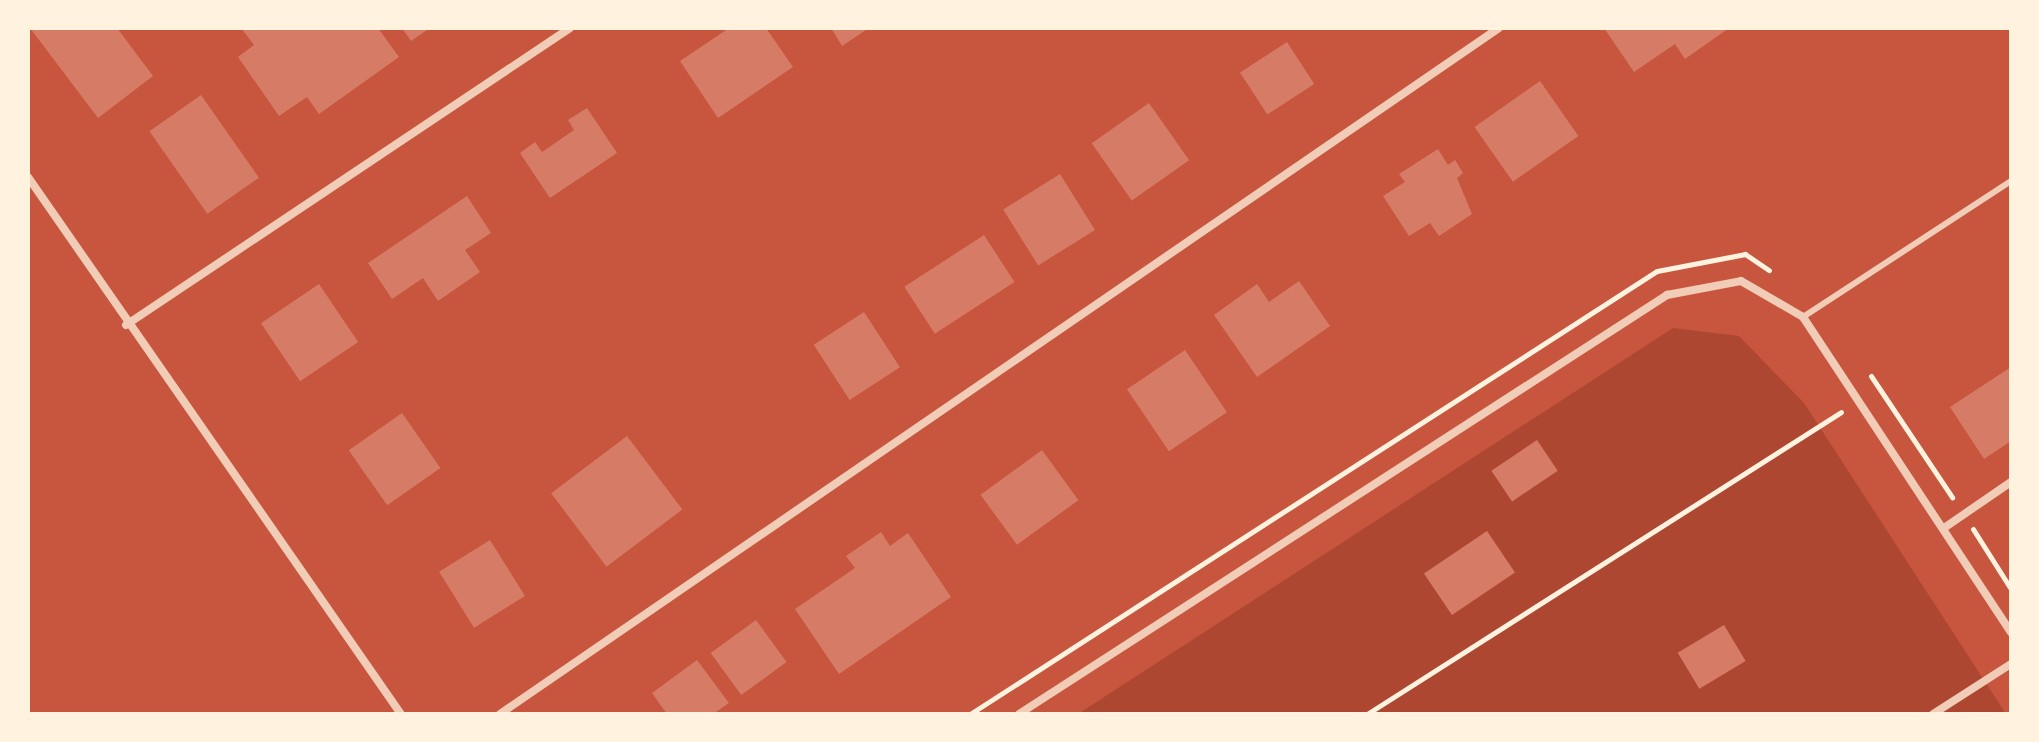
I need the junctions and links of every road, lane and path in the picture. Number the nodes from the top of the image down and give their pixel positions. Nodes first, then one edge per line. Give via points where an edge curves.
1 (570, 28) edge
2 (1499, 28) edge
3 (28, 177) edge
4 (2011, 181) edge
5 (1784, 279) dead end
6 (1803, 317) junction
7 (126, 325) junction
8 (1867, 370) dead end
9 (1859, 400) junction
10 (2011, 482) edge
11 (1964, 515) junction
12 (1944, 528) junction
13 (2011, 589) edge
14 (2011, 633) edge
15 (2011, 664) edge
16 (401, 714) edge
17 (500, 714) edge
18 (970, 714) edge
19 (1019, 714) edge
20 (1367, 714) edge
21 (1933, 714) edge

1 - 7 street
2 - 17 street
3 - 7 street
4 - 6 lane
5 - 18 path via 1745,254 1657,271
6 - 9 street
6 - 19 street via 1741,281 1667,295
7 - 16 street
8 - 11 path
9 - 12 street
9 - 20 path
10 - 11 street
11 - 12 street
11 - 13 path
12 - 14 street
15 - 21 street

